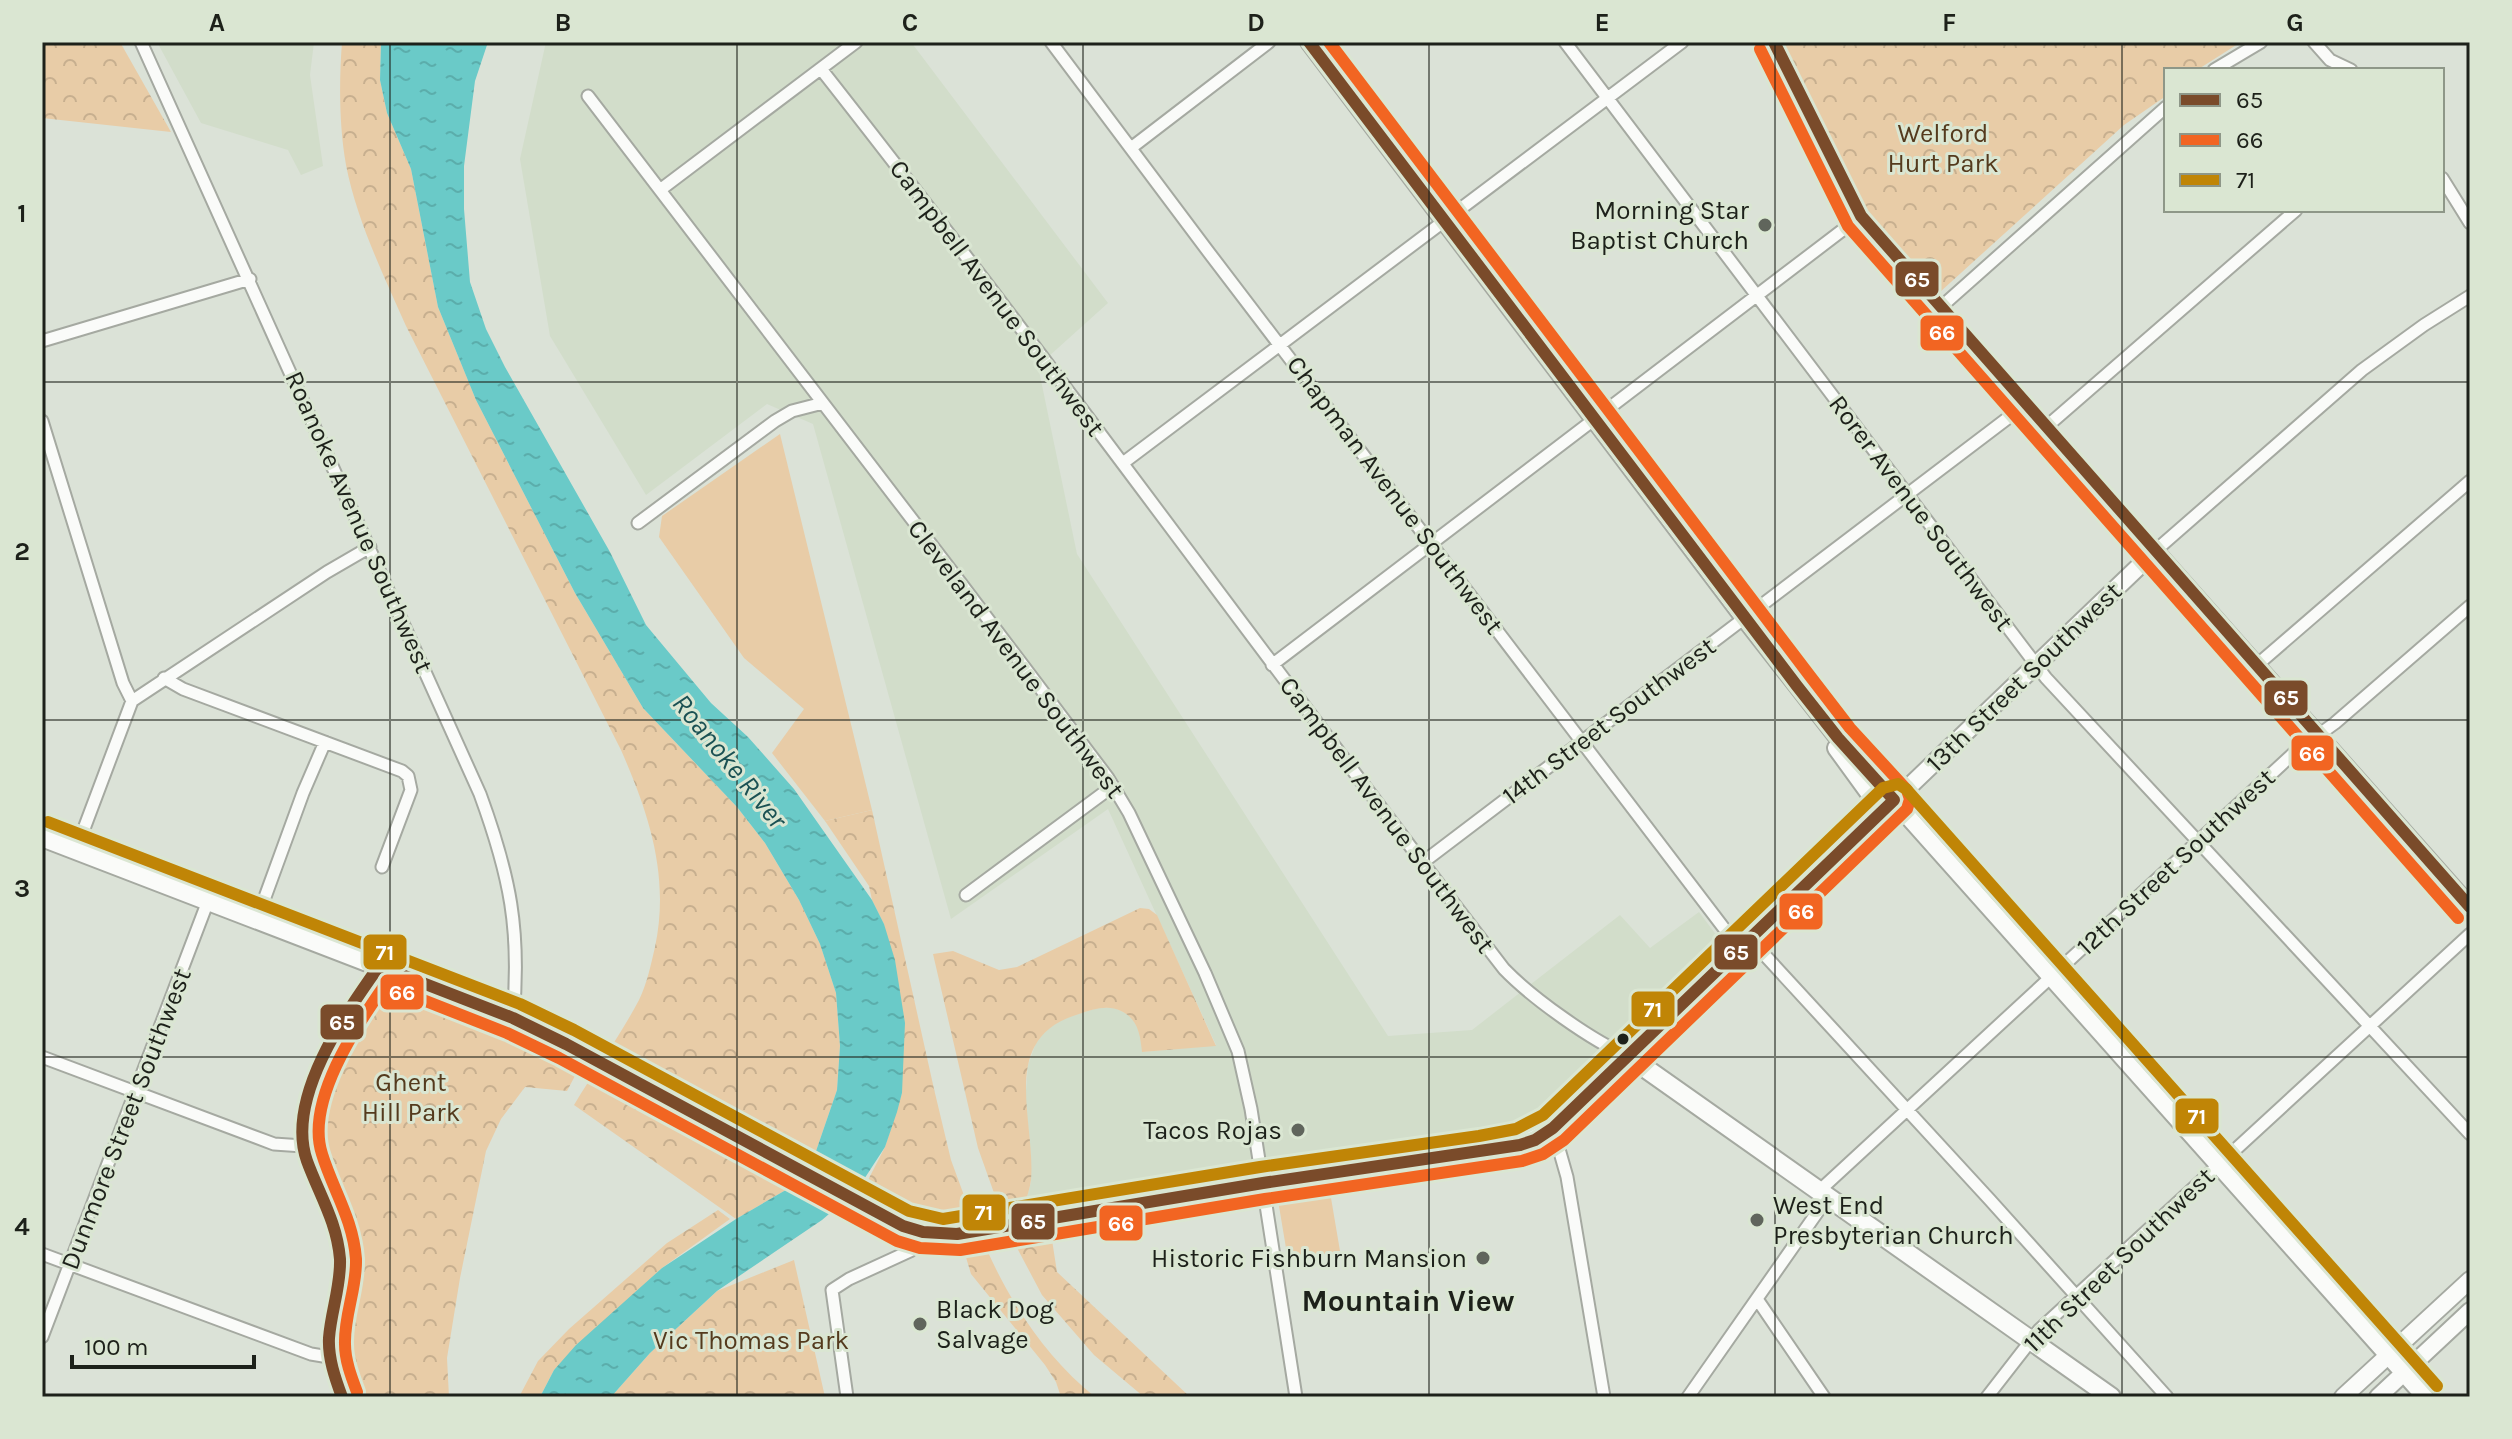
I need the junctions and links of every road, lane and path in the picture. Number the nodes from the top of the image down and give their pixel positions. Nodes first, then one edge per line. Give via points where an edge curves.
1 (141, 42) edge
2 (856, 42) edge
3 (1051, 42) edge
4 (1269, 42) edge
5 (1309, 42) edge
6 (1565, 42) edge
7 (1682, 42) edge
8 (1774, 42) edge
9 (2261, 42) edge
10 (2314, 42) edge
11 (2217, 68) edge
12 (2347, 68) edge
13 (821, 69) junction
14 (588, 96) dead end
15 (1607, 98) junction
16 (2164, 109) edge
17 (1131, 148) junction
18 (2444, 181) edge
19 (660, 190) junction
20 (2294, 212) edge
21 (1861, 216) junction
22 (1444, 221) junction
23 (2470, 223) edge
24 (250, 279) junction
25 (1757, 296) junction
26 (2470, 296) edge
27 (1941, 307) junction
28 (42, 341) edge
29 (1281, 345) junction
30 (823, 403) junction
31 (2025, 405) junction
32 (1595, 420) junction
33 (42, 421) edge
34 (2045, 428) junction
35 (1123, 463) junction
36 (2470, 481) edge
37 (1908, 494) junction
38 (638, 523) dead end
39 (1431, 543) junction
40 (370, 547) junction
41 (2155, 551) junction
42 (2468, 611) edge
43 (1744, 618) junction
44 (1272, 665) junction
45 (2257, 665) junction
46 (2036, 666) junction
47 (164, 678) junction
48 (132, 701) junction
49 (1830, 727) junction
50 (2319, 734) junction
51 (1581, 741) junction
52 (325, 742) junction
53 (1113, 786) junction
54 (1894, 800) junction
55 (1863, 829) junction
56 (42, 837) edge
57 (2196, 841) junction
58 (76, 850) junction
59 (1422, 863) junction
60 (382, 867) dead end
61 (966, 895) dead end
62 (208, 901) junction
63 (2470, 907) edge
64 (257, 919) junction
65 (2470, 934) edge
66 (1744, 943) junction
67 (379, 966) junction
68 (2052, 977) junction
69 (513, 1018) junction
70 (2370, 1025) junction
71 (1628, 1056) junction
72 (42, 1057) edge
73 (136, 1093) junction
74 (1906, 1111) junction
75 (1553, 1128) junction
76 (2470, 1134) edge
77 (303, 1146) junction
78 (2218, 1165) junction
79 (1263, 1183) junction
80 (1824, 1194) junction
81 (923, 1232) junction
82 (42, 1254) edge
83 (71, 1264) junction
84 (2470, 1280) edge
85 (2076, 1295) junction
86 (1757, 1299) junction
87 (2470, 1311) edge
88 (42, 1337) edge
89 (2030, 1340) junction
90 (2388, 1356) junction
91 (329, 1357) junction
92 (2404, 1374) junction
93 (342, 1397) edge
94 (847, 1397) edge
95 (1296, 1397) edge
96 (1604, 1397) edge
97 (1688, 1397) edge
98 (1824, 1397) edge
99 (1987, 1397) edge
100 (2111, 1397) edge
101 (2167, 1397) edge
102 (2343, 1397) edge
103 (2378, 1397) edge
104 (2425, 1397) edge

1 - 24 street, Roanoke Avenue Southwest
2 - 13 street
3 - 17 street, Chapman Avenue Southwest
4 - 17 street
5 - 22 main road
6 - 15 street, Rorer Avenue Southwest
7 - 15 street
8 - 21 street
9 - 11 street
10 - 12 street via 2330,60
13 - 19 street
13 - 35 street, Campbell Avenue Southwest
14 - 19 street, Cleveland Avenue Southwest
15 - 22 street
15 - 25 street, Rorer Avenue Southwest
16 - 27 street
17 - 29 street, Chapman Avenue Southwest
18 - 23 street
19 - 30 street, Cleveland Avenue Southwest
20 - 34 street
21 - 25 street
21 - 27 street
22 - 29 street
22 - 32 main road
24 - 28 street
24 - 40 street, Roanoke Avenue Southwest
25 - 32 street
25 - 37 street, Rorer Avenue Southwest
26 - 41 street, 13th Street Southwest via 2373,361
27 - 31 street
29 - 35 street
29 - 39 street, Chapman Avenue Southwest
30 - 38 street via 775,421
30 - 53 street, Cleveland Avenue Southwest
31 - 34 street
31 - 37 street, 14th Street Southwest
32 - 39 street
32 - 43 main road
33 - 48 street
34 - 41 street
35 - 44 street, Campbell Avenue Southwest
36 - 45 street
37 - 43 street, 14th Street Southwest
37 - 46 street, Rorer Avenue Southwest
39 - 44 street
39 - 51 street, Chapman Avenue Southwest
40 - 47 street
40 - 69 street, Roanoke Avenue Southwest via 480,794 503,862 515,924
41 - 45 main road
41 - 46 main road, 13th Street Southwest
42 - 50 street, 12th Street Southwest
43 - 49 main road
43 - 51 street, 14th Street Southwest
44 - 59 street, Campbell Avenue Southwest
45 - 50 main road
46 - 54 main road, 13th Street Southwest
46 - 57 street, Rorer Avenue Southwest
47 - 48 street
47 - 52 street
48 - 58 street
49 - 54 main road
49 - 55 main road via 1837,751 1876,803
50 - 57 street, 12th Street Southwest
50 - 63 main road
51 - 59 street, 14th Street Southwest
51 - 66 street, Chapman Avenue Southwest
52 - 60 street via 408,776 411,790
52 - 64 street
53 - 61 street
53 - 79 street, Cleveland Avenue Southwest via 1203,967 1238,1051
54 - 55 main road, 13th Street Southwest
54 - 68 main road
55 - 66 main road, 13th Street Southwest
56 - 58 main road
57 - 68 street, 12th Street Southwest
57 - 70 street, Rorer Avenue Southwest
58 - 62 main road
59 - 71 street, Campbell Avenue Southwest via 1517,982
62 - 64 main road
62 - 73 street, Dunmore Street Southwest
64 - 67 main road
65 - 70 street, 11th Street Southwest
66 - 71 main road, 13th Street Southwest
66 - 74 street, Chapman Avenue Southwest
67 - 69 main road
67 - 77 street via 321,1055 306,1108
68 - 74 street, 12th Street Southwest
68 - 78 main road
69 - 81 main road via 886,1218
70 - 76 street, Rorer Avenue Southwest
70 - 78 street, 11th Street Southwest
71 - 75 main road, 13th Street Southwest
71 - 80 main road, Campbell Avenue Southwest
72 - 73 street
73 - 77 street via 274,1144
73 - 83 street, Dunmore Street Southwest
74 - 80 street, 12th Street Southwest
74 - 85 street, Chapman Avenue Southwest
75 - 79 main road, 13th Street Southwest via 1520,1145
75 - 96 street via 1567,1177
77 - 91 street via 334,1221 338,1246
78 - 85 street, 11th Street Southwest
78 - 90 main road
79 - 81 main road, 13th Street Southwest via 964,1232
79 - 95 street, Cleveland Avenue Southwest
80 - 86 street, 12th Street Southwest
80 - 89 main road, Campbell Avenue Southwest
81 - 94 street via 910,1251 832,1290
82 - 83 street
83 - 88 street, Dunmore Street Southwest
83 - 91 street
84 - 90 main road
85 - 89 street, 11th Street Southwest
85 - 101 street, Chapman Avenue Southwest
86 - 97 street, 12th Street Southwest
86 - 98 street
87 - 92 main road
89 - 99 street, 11th Street Southwest
89 - 100 main road, Campbell Avenue Southwest
90 - 92 main road
90 - 102 main road
91 - 93 street
92 - 103 main road
92 - 104 main road

